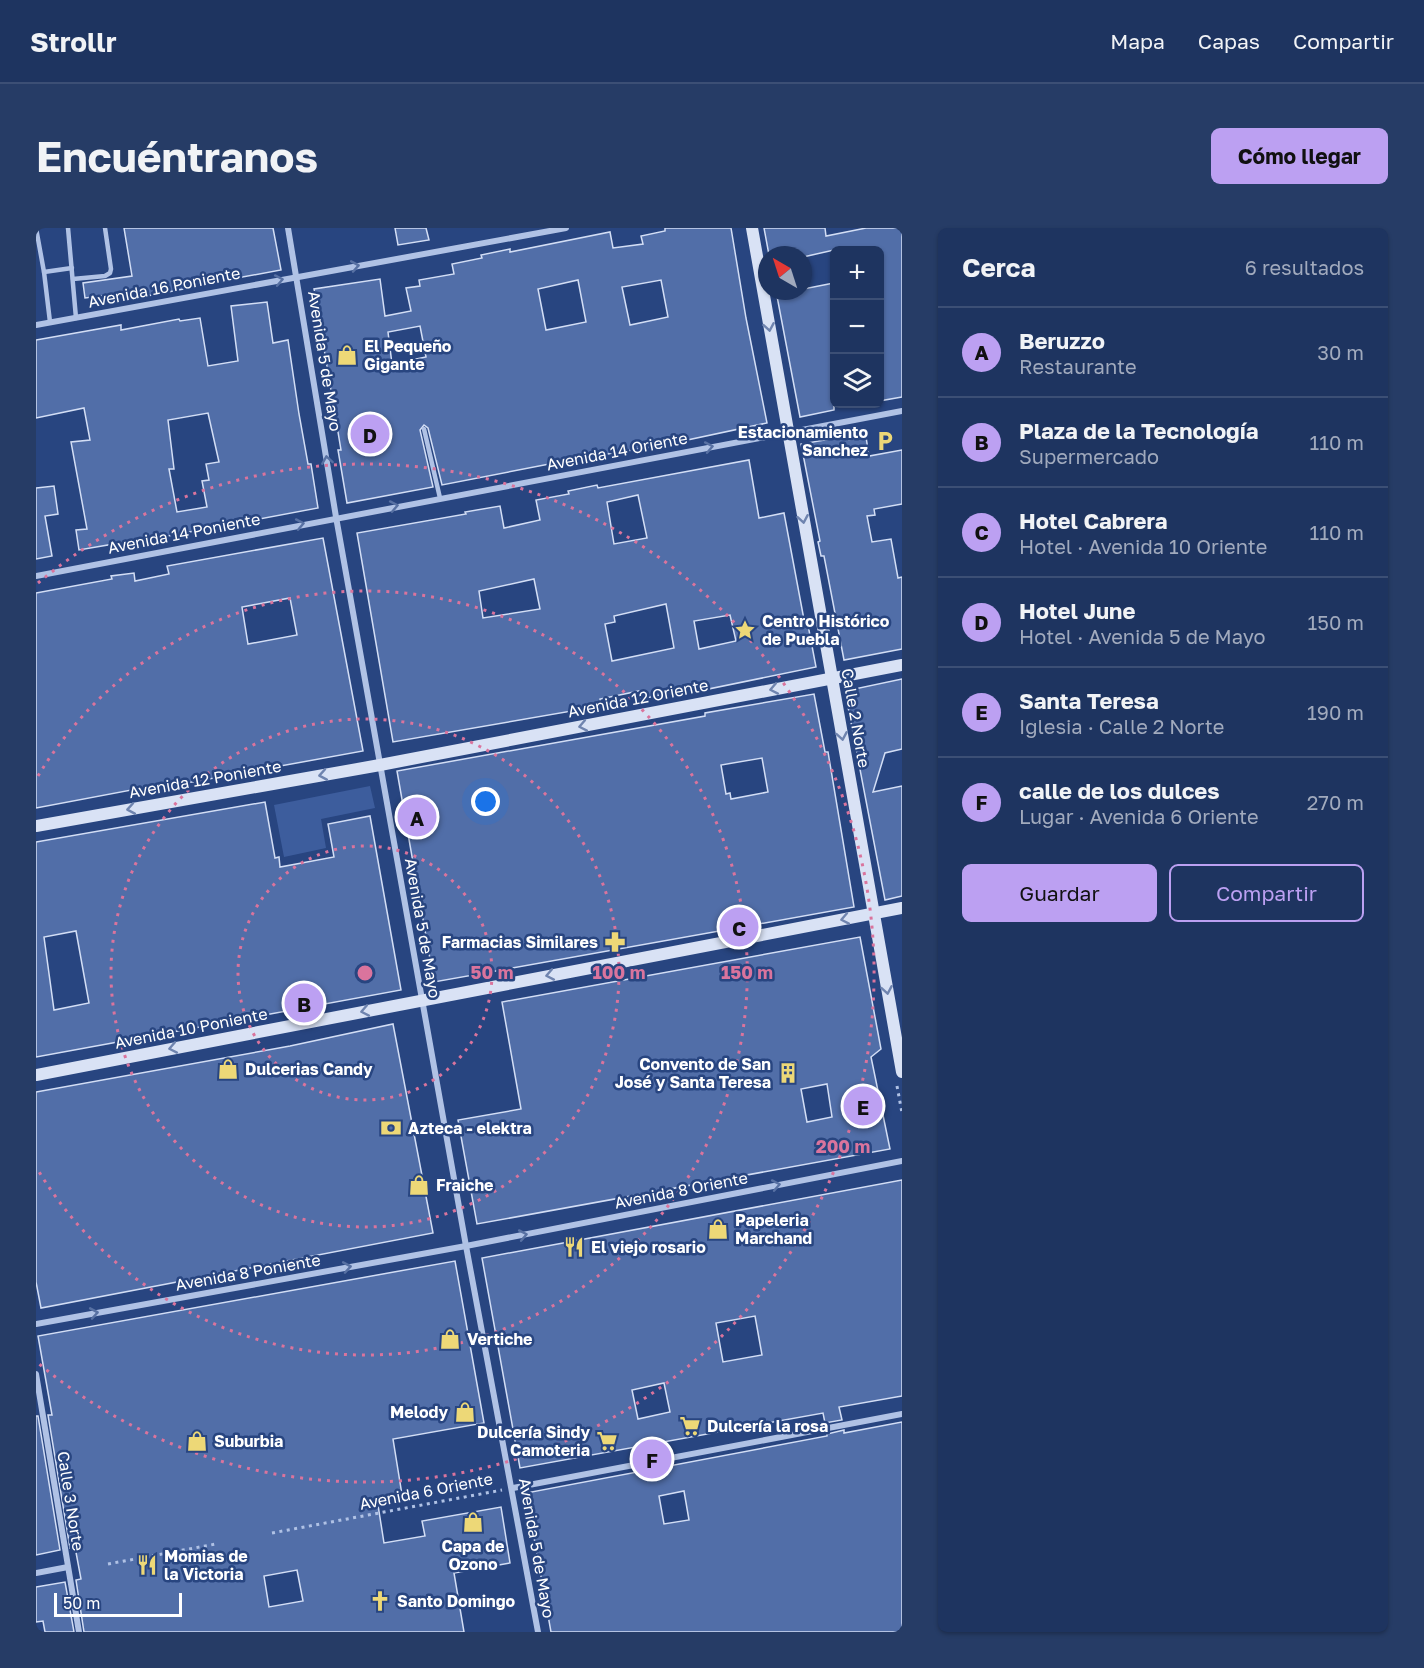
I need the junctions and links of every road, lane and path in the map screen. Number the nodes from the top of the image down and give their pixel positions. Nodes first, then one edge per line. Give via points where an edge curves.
1 (36, 228) edge
2 (68, 228) edge
3 (105, 228) edge
4 (288, 228) edge
5 (566, 228) edge
6 (752, 228) edge
7 (72, 268) junction
8 (45, 272) junction
9 (297, 277) junction
10 (72, 279) junction
11 (75, 318) junction
12 (50, 322) junction
13 (36, 325) edge
14 (902, 411) edge
15 (424, 429) dead end
16 (788, 432) junction
17 (440, 498) junction
18 (336, 517) junction
19 (36, 576) edge
20 (902, 665) edge
21 (832, 678) junction
22 (380, 765) junction
23 (36, 826) edge
24 (902, 908) edge
25 (874, 913) junction
26 (422, 999) junction
27 (902, 1071) edge
28 (36, 1076) edge
29 (902, 1161) edge
30 (466, 1246) junction
31 (36, 1324) edge
32 (36, 1374) edge
33 (902, 1414) edge
34 (513, 1488) junction
35 (272, 1533) dead end
36 (216, 1544) dead end
37 (108, 1564) dead end
38 (68, 1567) junction
39 (36, 1573) edge
40 (79, 1632) edge
41 (538, 1632) edge

1 - 8 lane
2 - 7 lane
3 - 10 lane via 110,273
4 - 9 street, Avenida 5 de Mayo
9 -> 5 street, Avenida 16 Poniente
6 -> 16 main road, Calle 2 Norte
7 - 8 lane
7 - 10 lane
8 - 12 lane
11 -> 9 street, Avenida 16 Poniente
18 -> 9 street, Avenida 5 de Mayo
10 - 11 lane
11 - 12 street, Avenida 16 Poniente
12 - 13 street, Avenida 16 Poniente
14 - 16 street, Avenida 14 Oriente
15 - 17 lane
17 -> 16 street, Avenida 14 Oriente
16 -> 21 main road, Calle 2 Norte
18 -> 17 street, Avenida 14 Oriente
19 -> 18 street, Avenida 14 Poniente
18 - 22 street, Avenida 5 de Mayo
20 - 21 main road, Avenida 12 Oriente
21 -> 22 main road, Avenida 12 Oriente
21 -> 25 main road, Calle 2 Norte
22 -> 23 main road, Avenida 12 Poniente
22 - 26 street, Avenida 5 de Mayo
24 - 25 main road, Avenida 10 Poniente
25 -> 26 main road, Avenida 10 Poniente
25 -> 27 main road, Calle 2 Norte
26 -> 28 main road, Avenida 10 Poniente
26 - 30 street, Avenida 5 de Mayo
30 -> 29 street, Avenida 8 Oriente
31 -> 30 street, Avenida 8 Poniente
30 - 34 street, Avenida 5 de Mayo
32 - 38 street, Calle 3 Norte
33 - 34 street, Avenida 6 Oriente
34 - 35 path, Avenida 6 Oriente
34 - 41 street, Avenida 5 de Mayo
36 - 37 path
38 - 39 street
38 - 40 street, Calle 3 Norte

